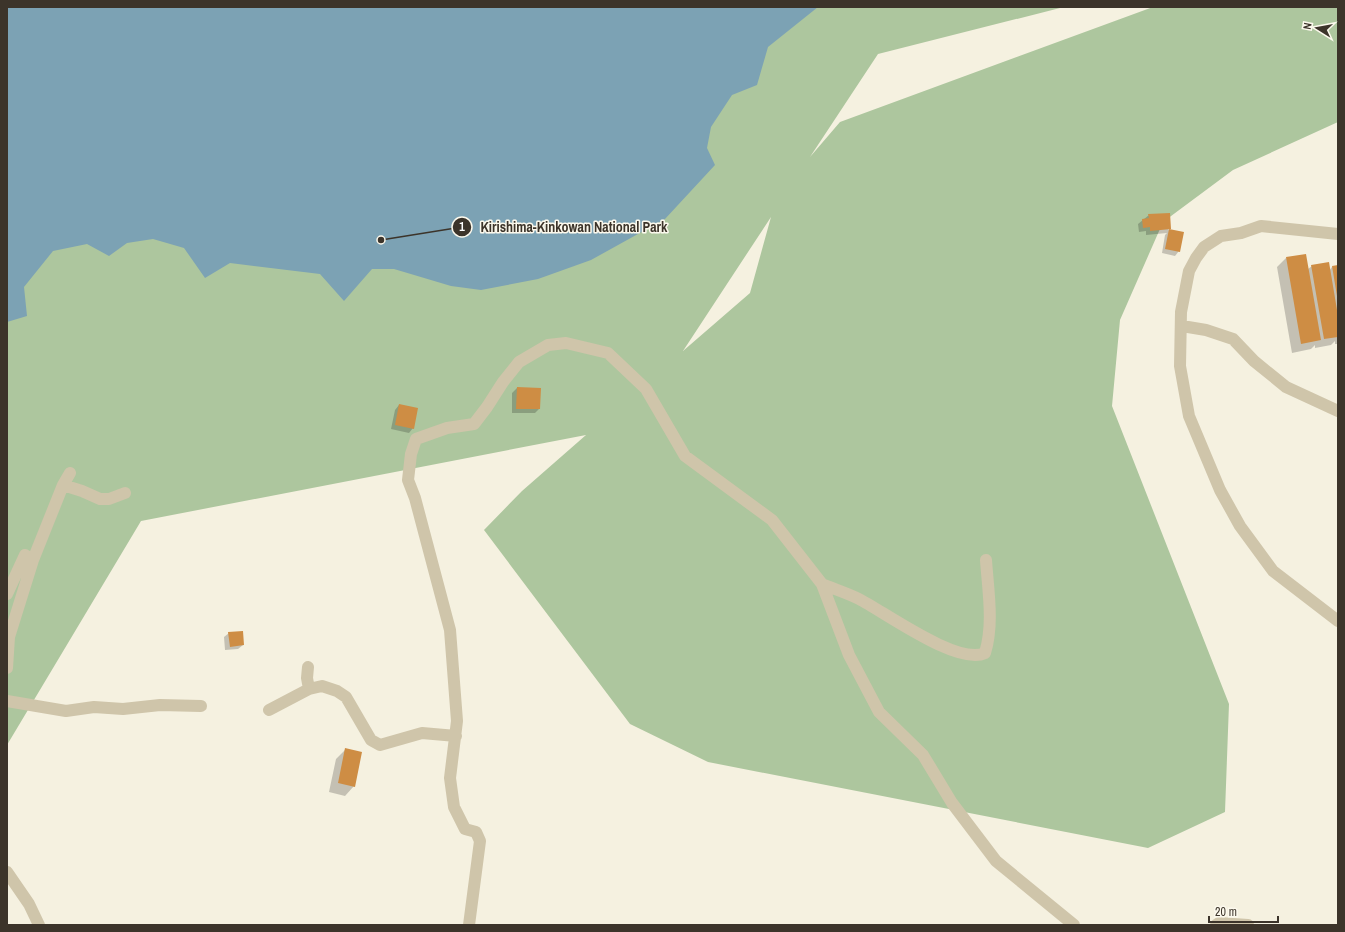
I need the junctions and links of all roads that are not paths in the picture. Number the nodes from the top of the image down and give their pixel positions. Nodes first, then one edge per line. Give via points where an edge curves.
1 (1338, 234) edge
2 (1182, 326) junction
3 (1338, 410) edge
4 (70, 473) dead end
5 (63, 485) junction
6 (125, 493) dead end
7 (34, 560) junction
8 (986, 560) dead end
9 (822, 584) junction
10 (7, 594) edge
11 (1338, 621) edge
12 (308, 666) dead end
13 (7, 668) edge
14 (309, 689) junction
15 (7, 702) edge
16 (201, 706) dead end
17 (269, 710) dead end
18 (456, 736) junction
19 (7, 872) edge
20 (39, 925) edge
21 (469, 925) edge
22 (1074, 925) edge
23 (1216, 925) edge
24 (1248, 925) edge

1 - 2 street via 1261,226 1221,236 1204,247 1189,271 1181,312
2 - 3 street via 1206,330 1233,339 1254,361 1286,387
2 - 11 street via 1180,366 1189,416 1220,490 1240,526 1273,571
4 - 5 street
5 - 6 street via 100,498
5 - 7 street
7 - 10 street via 24,555
7 - 13 street via 9,636
8 - 9 street via 989,642 985,652 979,656 934,643 859,599
9 - 18 street via 772,520 685,456 646,390 608,353 566,343 548,345 519,362 502,382 488,407 474,424 447,428 416,439 411,454 408,480 450,630 458,721
9 - 22 street via 849,655 878,712 923,755 952,803 996,861
12 - 14 street
14 - 17 street
14 - 18 street via 322,686 338,691 346,697 371,740 380,745 422,733
15 - 16 street via 66,711 94,707 123,709 160,705
18 - 21 street via 450,778 454,807 465,829 476,832 480,840
19 - 20 street via 29,904
23 - 24 street

